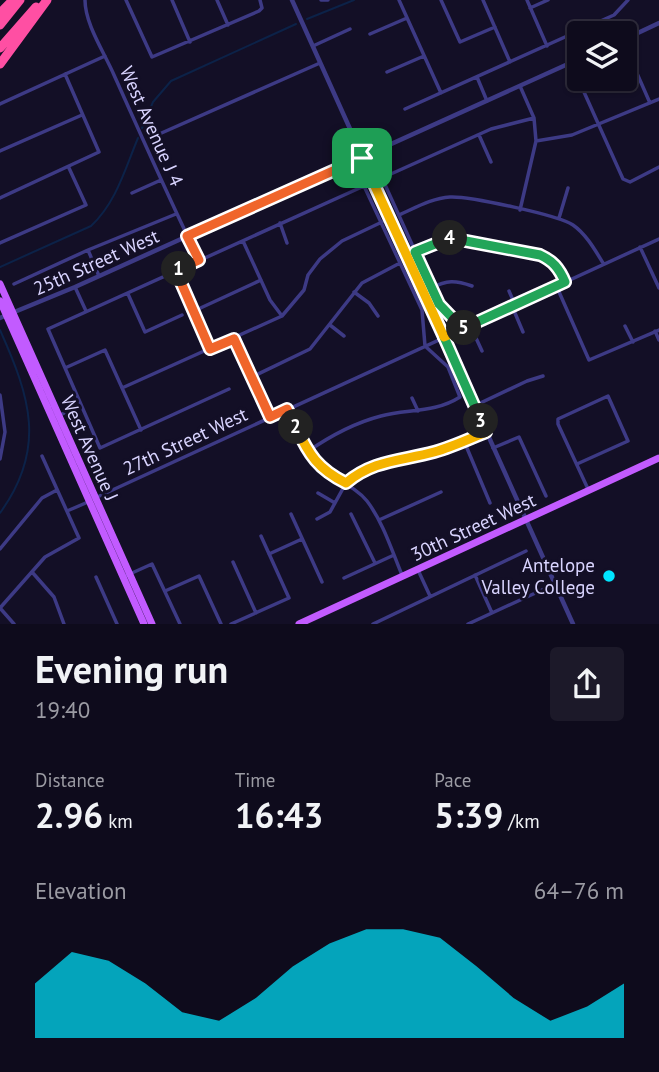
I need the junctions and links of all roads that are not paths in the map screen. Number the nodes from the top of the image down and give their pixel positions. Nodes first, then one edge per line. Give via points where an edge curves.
1 (13, 0) edge
2 (20, 0) edge
3 (41, 0) edge
4 (47, 0) edge
5 (85, 0) edge
6 (126, 0) edge
7 (172, 0) edge
8 (217, 0) edge
9 (260, 0) edge
10 (292, 0) edge
11 (321, 0) edge
12 (328, 0) edge
13 (399, 0) edge
14 (441, 0) edge
15 (483, 0) edge
16 (527, 0) edge
17 (548, 0) edge
18 (628, 0) edge
19 (530, 8) junction
20 (0, 13) edge
21 (407, 18) junction
22 (659, 23) edge
23 (0, 25) edge
24 (228, 25) junction
25 (495, 27) junction
26 (350, 29) dead end
27 (637, 33) edge
28 (370, 34) dead end
29 (190, 41) junction
30 (313, 46) junction
31 (547, 46) junction
32 (0, 48) edge
33 (425, 55) junction
34 (105, 56) junction
35 (510, 62) junction
36 (320, 63) junction
37 (0, 64) edge
38 (567, 64) edge
39 (387, 72) dead end
40 (637, 73) edge
41 (65, 74) junction
42 (477, 77) junction
43 (520, 86) junction
44 (582, 91) edge
45 (441, 93) junction
46 (659, 99) edge
47 (487, 101) junction
48 (650, 103) junction
49 (0, 104) edge
50 (405, 109) dead end
51 (82, 114) junction
52 (534, 118) junction
53 (600, 125) junction
54 (157, 135) dead end
55 (479, 135) junction
56 (536, 141) junction
57 (0, 151) edge
58 (362, 158) junction
59 (491, 162) dead end
60 (69, 167) junction
61 (659, 167) edge
62 (161, 180) junction
63 (568, 188) dead end
64 (132, 193) dead end
65 (0, 198) edge
66 (520, 210) junction
67 (176, 214) junction
68 (399, 215) junction
69 (559, 218) junction
70 (382, 222) junction
71 (280, 223) junction
72 (187, 236) junction
73 (659, 239) edge
74 (243, 241) junction
75 (0, 243) edge
76 (287, 243) dead end
77 (640, 247) junction
78 (88, 250) junction
79 (415, 252) junction
80 (199, 260) junction
81 (400, 263) junction
82 (603, 263) junction
83 (176, 271) junction
84 (99, 276) junction
85 (261, 280) junction
86 (565, 282) junction
87 (0, 284) edge
88 (14, 284) dead end
89 (556, 285) junction
90 (472, 286) dead end
91 (659, 286) edge
92 (75, 287) junction
93 (431, 288) junction
94 (509, 291) dead end
95 (354, 292) junction
96 (128, 294) junction
97 (0, 301) edge
98 (513, 305) junction
99 (194, 311) junction
100 (86, 312) junction
101 (182, 315) dead end
102 (7, 316) edge
103 (282, 316) junction
104 (378, 316) dead end
105 (0, 324) edge
106 (330, 325) junction
107 (470, 325) junction
108 (625, 326) dead end
109 (462, 328) junction
110 (657, 330) edge
111 (523, 332) dead end
112 (344, 336) dead end
113 (444, 337) junction
114 (234, 339) junction
115 (659, 340) edge
116 (633, 342) junction
117 (425, 346) junction
118 (210, 349) junction
119 (482, 351) dead end
120 (65, 368) junction
121 (543, 376) dead end
122 (252, 377) junction
123 (122, 388) junction
124 (229, 389) dead end
125 (0, 395) edge
126 (412, 398) dead end
127 (81, 405) junction
128 (474, 406) junction
129 (287, 409) junction
130 (418, 411) junction
131 (55, 417) junction
132 (270, 417) junction
133 (141, 429) junction
134 (486, 432) junction
135 (464, 442) junction
136 (493, 448) junction
137 (307, 452) junction
138 (42, 456) dead end
139 (659, 458) edge
140 (0, 459) edge
141 (577, 464) junction
142 (346, 483) junction
143 (57, 490) junction
144 (589, 491) junction
145 (441, 492) dead end
146 (318, 493) dead end
147 (546, 496) dead end
148 (92, 500) junction
149 (335, 503) junction
150 (490, 503) dead end
151 (67, 511) junction
152 (291, 514) dead end
153 (351, 514) dead end
154 (317, 519) dead end
155 (526, 519) junction
156 (379, 520) junction
157 (261, 536) dead end
158 (302, 539) junction
159 (0, 549) edge
160 (526, 551) dead end
161 (269, 554) junction
162 (394, 555) junction
163 (233, 562) dead end
164 (375, 563) junction
165 (418, 570) junction
166 (32, 572) junction
167 (475, 575) junction
168 (126, 576) junction
169 (403, 577) junction
170 (96, 578) dead end
171 (344, 578) dead end
172 (322, 582) dead end
173 (555, 584) junction
174 (165, 591) junction
175 (430, 596) junction
176 (0, 608) edge
177 (256, 613) junction
178 (492, 613) junction
179 (382, 622) edge
180 (14, 624) edge
181 (64, 624) edge
182 (117, 624) edge
183 (145, 624) edge
184 (152, 624) edge
185 (180, 624) edge
186 (221, 624) edge
187 (231, 624) edge
188 (299, 624) edge
189 (373, 624) edge
190 (468, 624) edge
191 (573, 624) edge

1 - 20 highway
2 - 23 highway
3 - 32 highway
4 - 37 highway
5 - 34 street, West Avenue J 4
6 - 29 street via 152,57
7 - 29 street
8 - 24 street
9 - 24 street via 262,8
10 - 30 street
11 - 12 street
13 - 21 street
14 - 25 street via 460,43
15 - 25 street
16 - 19 street
17 - 19 street
18 - 31 street via 614,15
19 - 31 street
21 - 28 street
21 - 33 street
22 - 27 street
24 - 29 street
25 - 35 street
26 - 30 street
30 - 36 street
31 - 35 street
33 - 39 street
33 - 45 street
34 - 41 street
34 - 62 street, West Avenue J 4
35 - 42 street
36 - 54 street
36 - 58 street
38 - 43 street, 25th Street West
40 - 48 street
41 - 49 street
41 - 51 street
42 - 45 street
42 - 47 street
43 - 47 street, 25th Street West
43 - 52 street
44 - 53 street
45 - 50 street
46 - 48 street
47 - 58 street, 25th Street West
48 - 53 street
51 - 57 street
51 - 60 street via 99,152
52 - 55 street
52 - 56 street
53 - 56 street
53 - 61 street via 623,179 630,182
55 - 59 street
55 - 68 street via 382,178
56 - 66 street
58 - 72 street, 25th Street West
58 - 113 street
60 - 65 street
60 - 75 street via 86,205
62 - 64 street
62 - 67 street, West Avenue J 4
63 - 69 street
66 - 68 street via 452,196
66 - 69 street
67 - 72 street, West Avenue J 4
67 - 78 street
68 - 79 street
69 - 82 street via 575,226
70 - 71 street via 364,186
70 - 81 street
70 - 103 street via 342,241 320,259
71 - 74 street
71 - 76 street
72 - 80 street, West Avenue J 4
72 - 84 street, 25th Street West
73 - 77 street, 27th Street West
74 - 80 street
74 - 85 street
77 - 82 street, 27th Street West
77 - 91 street
78 - 84 street
78 - 88 street
79 - 86 street via 456,238 540,255 559,269
79 - 93 street
80 - 83 street
81 - 95 street via 372,276
81 - 117 street via 422,310
82 - 86 street, 27th Street West
83 - 96 street
83 - 99 street
84 - 92 street, 25th Street West
85 - 99 street
85 - 103 street
86 - 89 street, 27th Street West
87 - 102 main road, West Avenue J
89 - 98 street, 27th Street West
89 - 116 street via 589,360
90 - 93 street via 446,281
92 - 100 street
92 - 102 street, 25th Street West
93 - 109 street via 446,314
94 - 98 street
95 - 104 street
95 - 106 street
96 - 100 street
96 - 101 street via 145,332
97 - 102 main road, West Avenue J
98 - 107 street, 27th Street West
98 - 111 street
99 - 118 street
100 - 120 street via 48,329
102 - 105 street, 25th Street West
102 - 131 main road, West Avenue J
103 - 114 street
106 - 112 street
106 - 122 street via 310,349
107 - 109 street, 27th Street West
107 - 119 street
108 - 116 street
109 - 113 street, 27th Street West
110 - 115 street
110 - 116 street
113 - 117 street, 27th Street West
113 - 128 street
114 - 118 street
114 - 122 street
117 - 129 street, 27th Street West
117 - 130 street via 448,367 460,397
118 - 123 street
120 - 123 street via 105,350
120 - 127 street
121 - 128 street
122 - 132 street
123 - 133 street
124 - 133 street
125 - 140 street via 5,432
126 - 130 street
127 - 131 street
127 - 133 street via 100,448
128 - 134 street
129 - 132 street, 27th Street West
129 - 137 street
130 - 137 street via 352,426
131 - 148 main road, West Avenue J
132 - 148 street, 27th Street West
134 - 135 street
134 - 136 street
135 - 142 street via 372,465
135 - 150 street
136 - 147 street via 519,437
136 - 155 street
137 - 142 street via 328,474
138 - 143 street
139 - 144 main road, 30th Street West
141 - 141 street via 558,419 608,396 628,440
141 - 144 street
142 - 149 street
142 - 156 street via 367,501
143 - 151 street
143 - 159 street via 42,498
144 - 155 main road, 30th Street West
145 - 156 street
146 - 149 street
148 - 151 street, 27th Street West
148 - 168 main road, West Avenue J
149 - 154 street
151 - 166 street via 79,538 45,557
152 - 158 street
153 - 164 street
155 - 165 main road, 30th Street West
155 - 173 street
156 - 162 street
157 - 161 street
158 - 161 street
158 - 172 street
160 - 167 street
161 - 177 street via 289,598
162 - 164 street
162 - 169 street
163 - 177 street
164 - 171 street
165 - 169 main road, 30th Street West
165 - 175 street
166 - 176 street
166 - 181 street via 54,597
167 - 175 street
167 - 178 street
168 - 174 street via 152,564
168 - 183 main road, West Avenue J
168 - 184 main road, West Avenue J
169 - 188 main road, 30th Street West
170 - 182 street
173 - 178 street
173 - 191 street
174 - 185 street
174 - 186 street via 199,576
175 - 179 street
176 - 180 street
177 - 187 street
178 - 190 street
179 - 189 street

